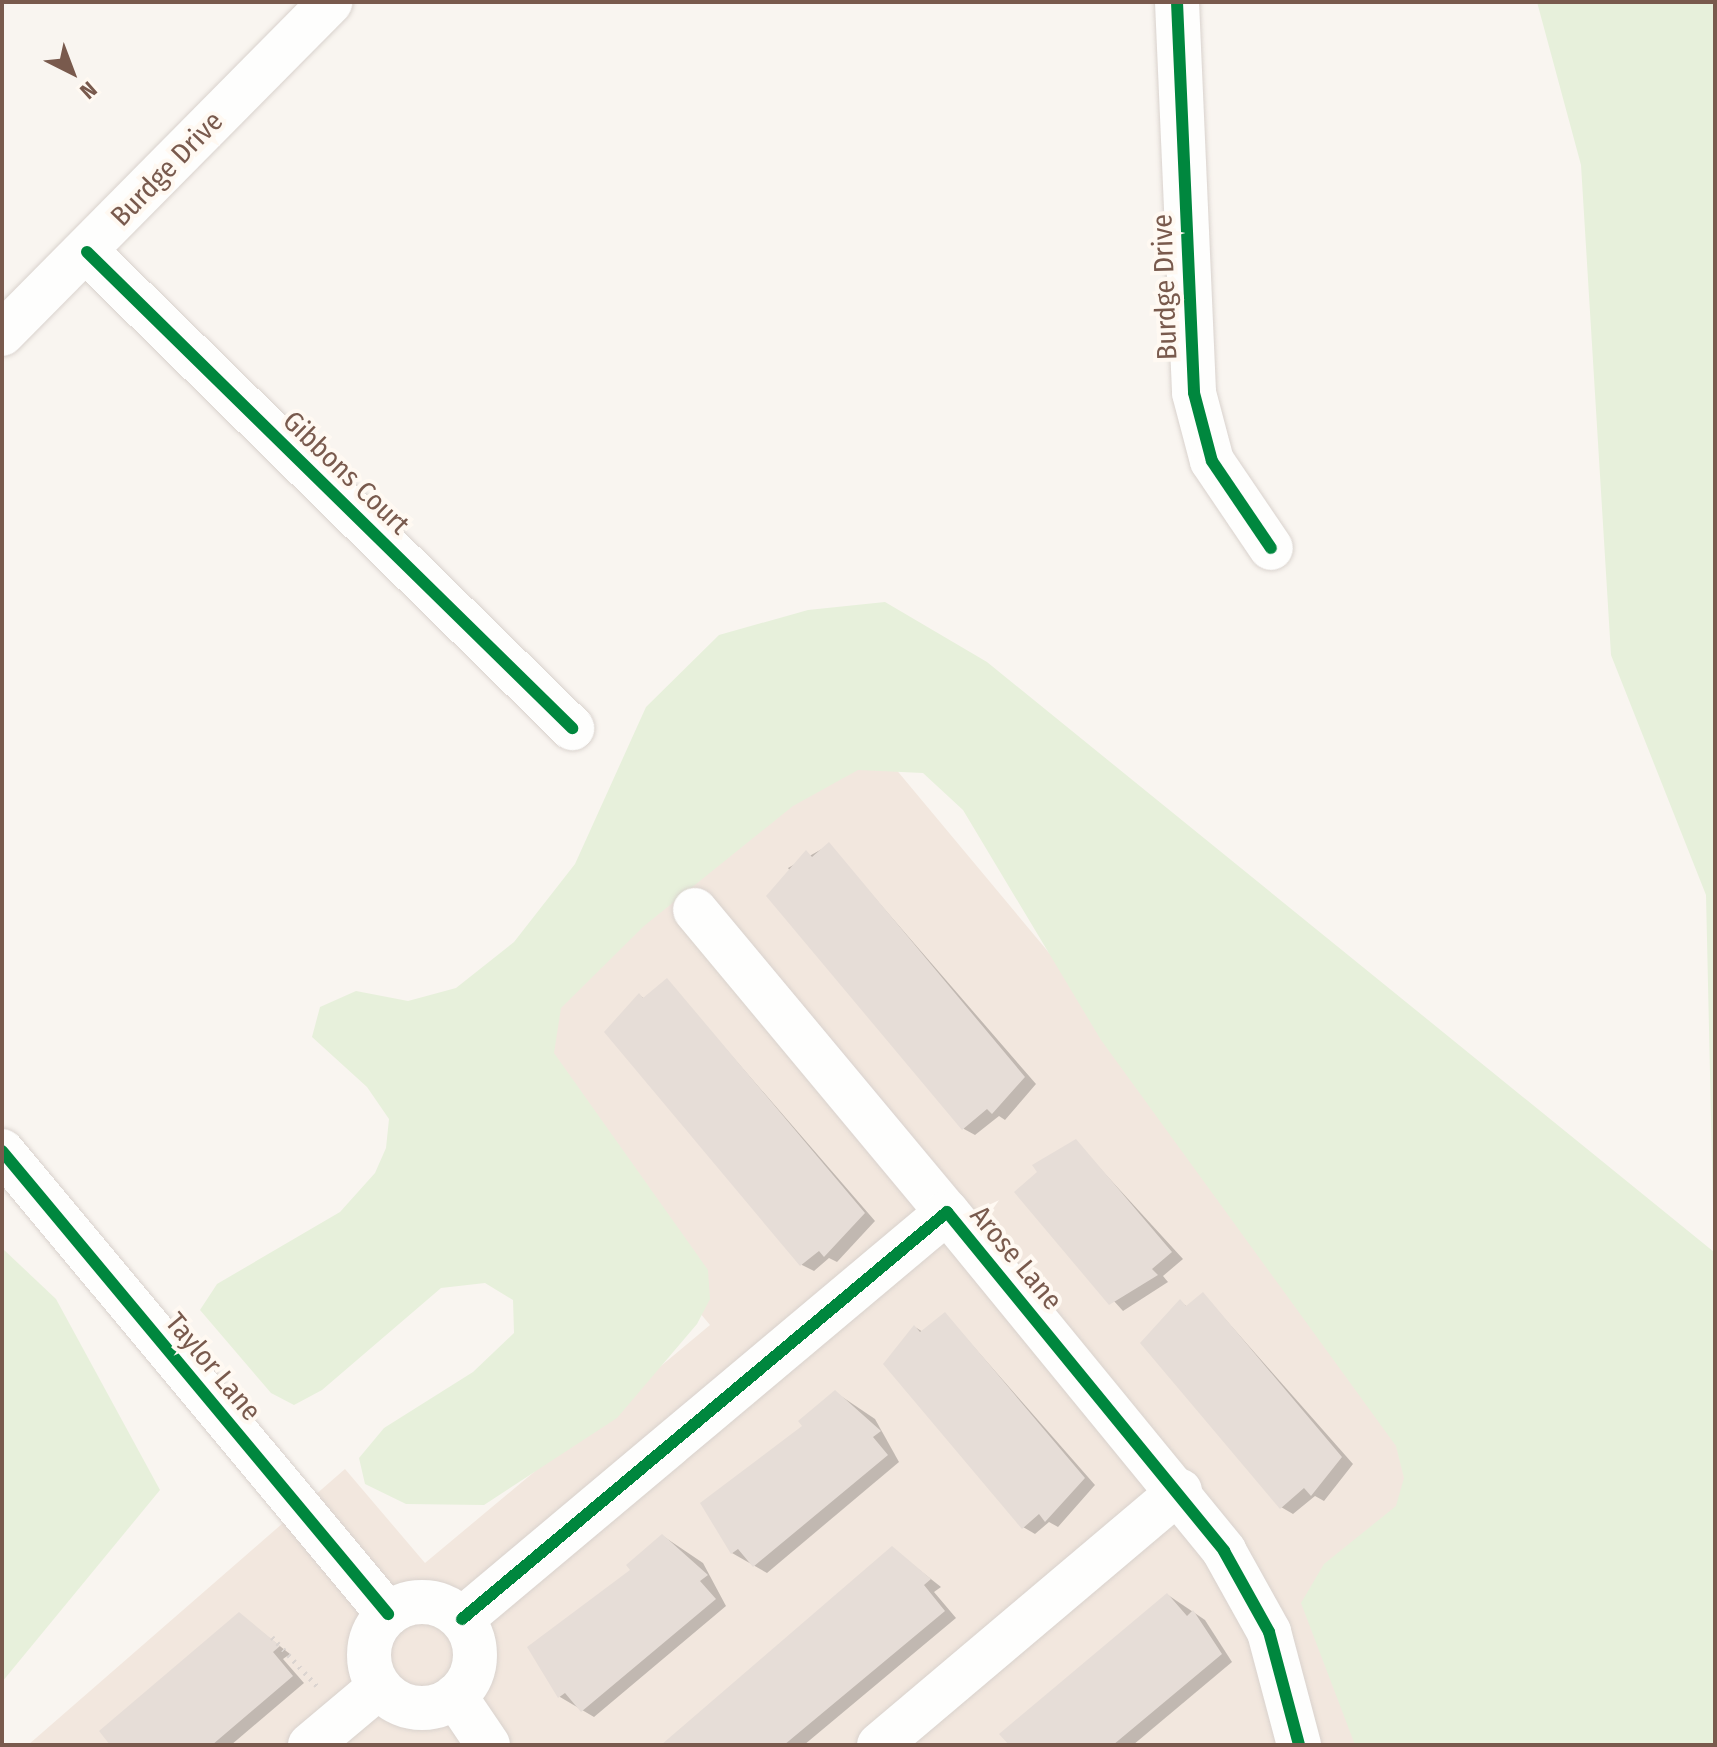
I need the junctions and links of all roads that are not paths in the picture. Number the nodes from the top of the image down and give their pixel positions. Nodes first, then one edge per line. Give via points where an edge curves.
1 (330, 2) edge
2 (1177, 2) edge
3 (87, 252) junction
4 (2, 334) edge
5 (1271, 548) dead end
6 (572, 728) dead end
7 (695, 910) dead end
8 (2, 1151) edge
9 (947, 1212) junction
10 (1180, 1491) junction
11 (388, 1614) junction
12 (462, 1619) junction
13 (379, 1687) junction
14 (455, 1696) junction
15 (310, 1745) edge
16 (488, 1745) edge
17 (879, 1745) edge
18 (1299, 1745) edge

1 - 3 street, Burdge Drive
2 - 5 street, Burdge Drive via 1194,393 1212,461
3 - 4 street, Burdge Drive
3 - 6 street, Gibbons Court
7 - 9 street
8 - 11 street, Taylor Lane
9 - 10 street, Arose Lane
9 - 12 street, Arose Lane
10 - 17 street
10 - 18 street, Arose Lane via 1257,1607 1286,1682
11 - 12 street via 426,1602
11 - 13 street via 368,1657
12 - 14 street via 475,1651 467,1684
13 - 14 street via 415,1707
13 - 15 street
14 - 16 street

